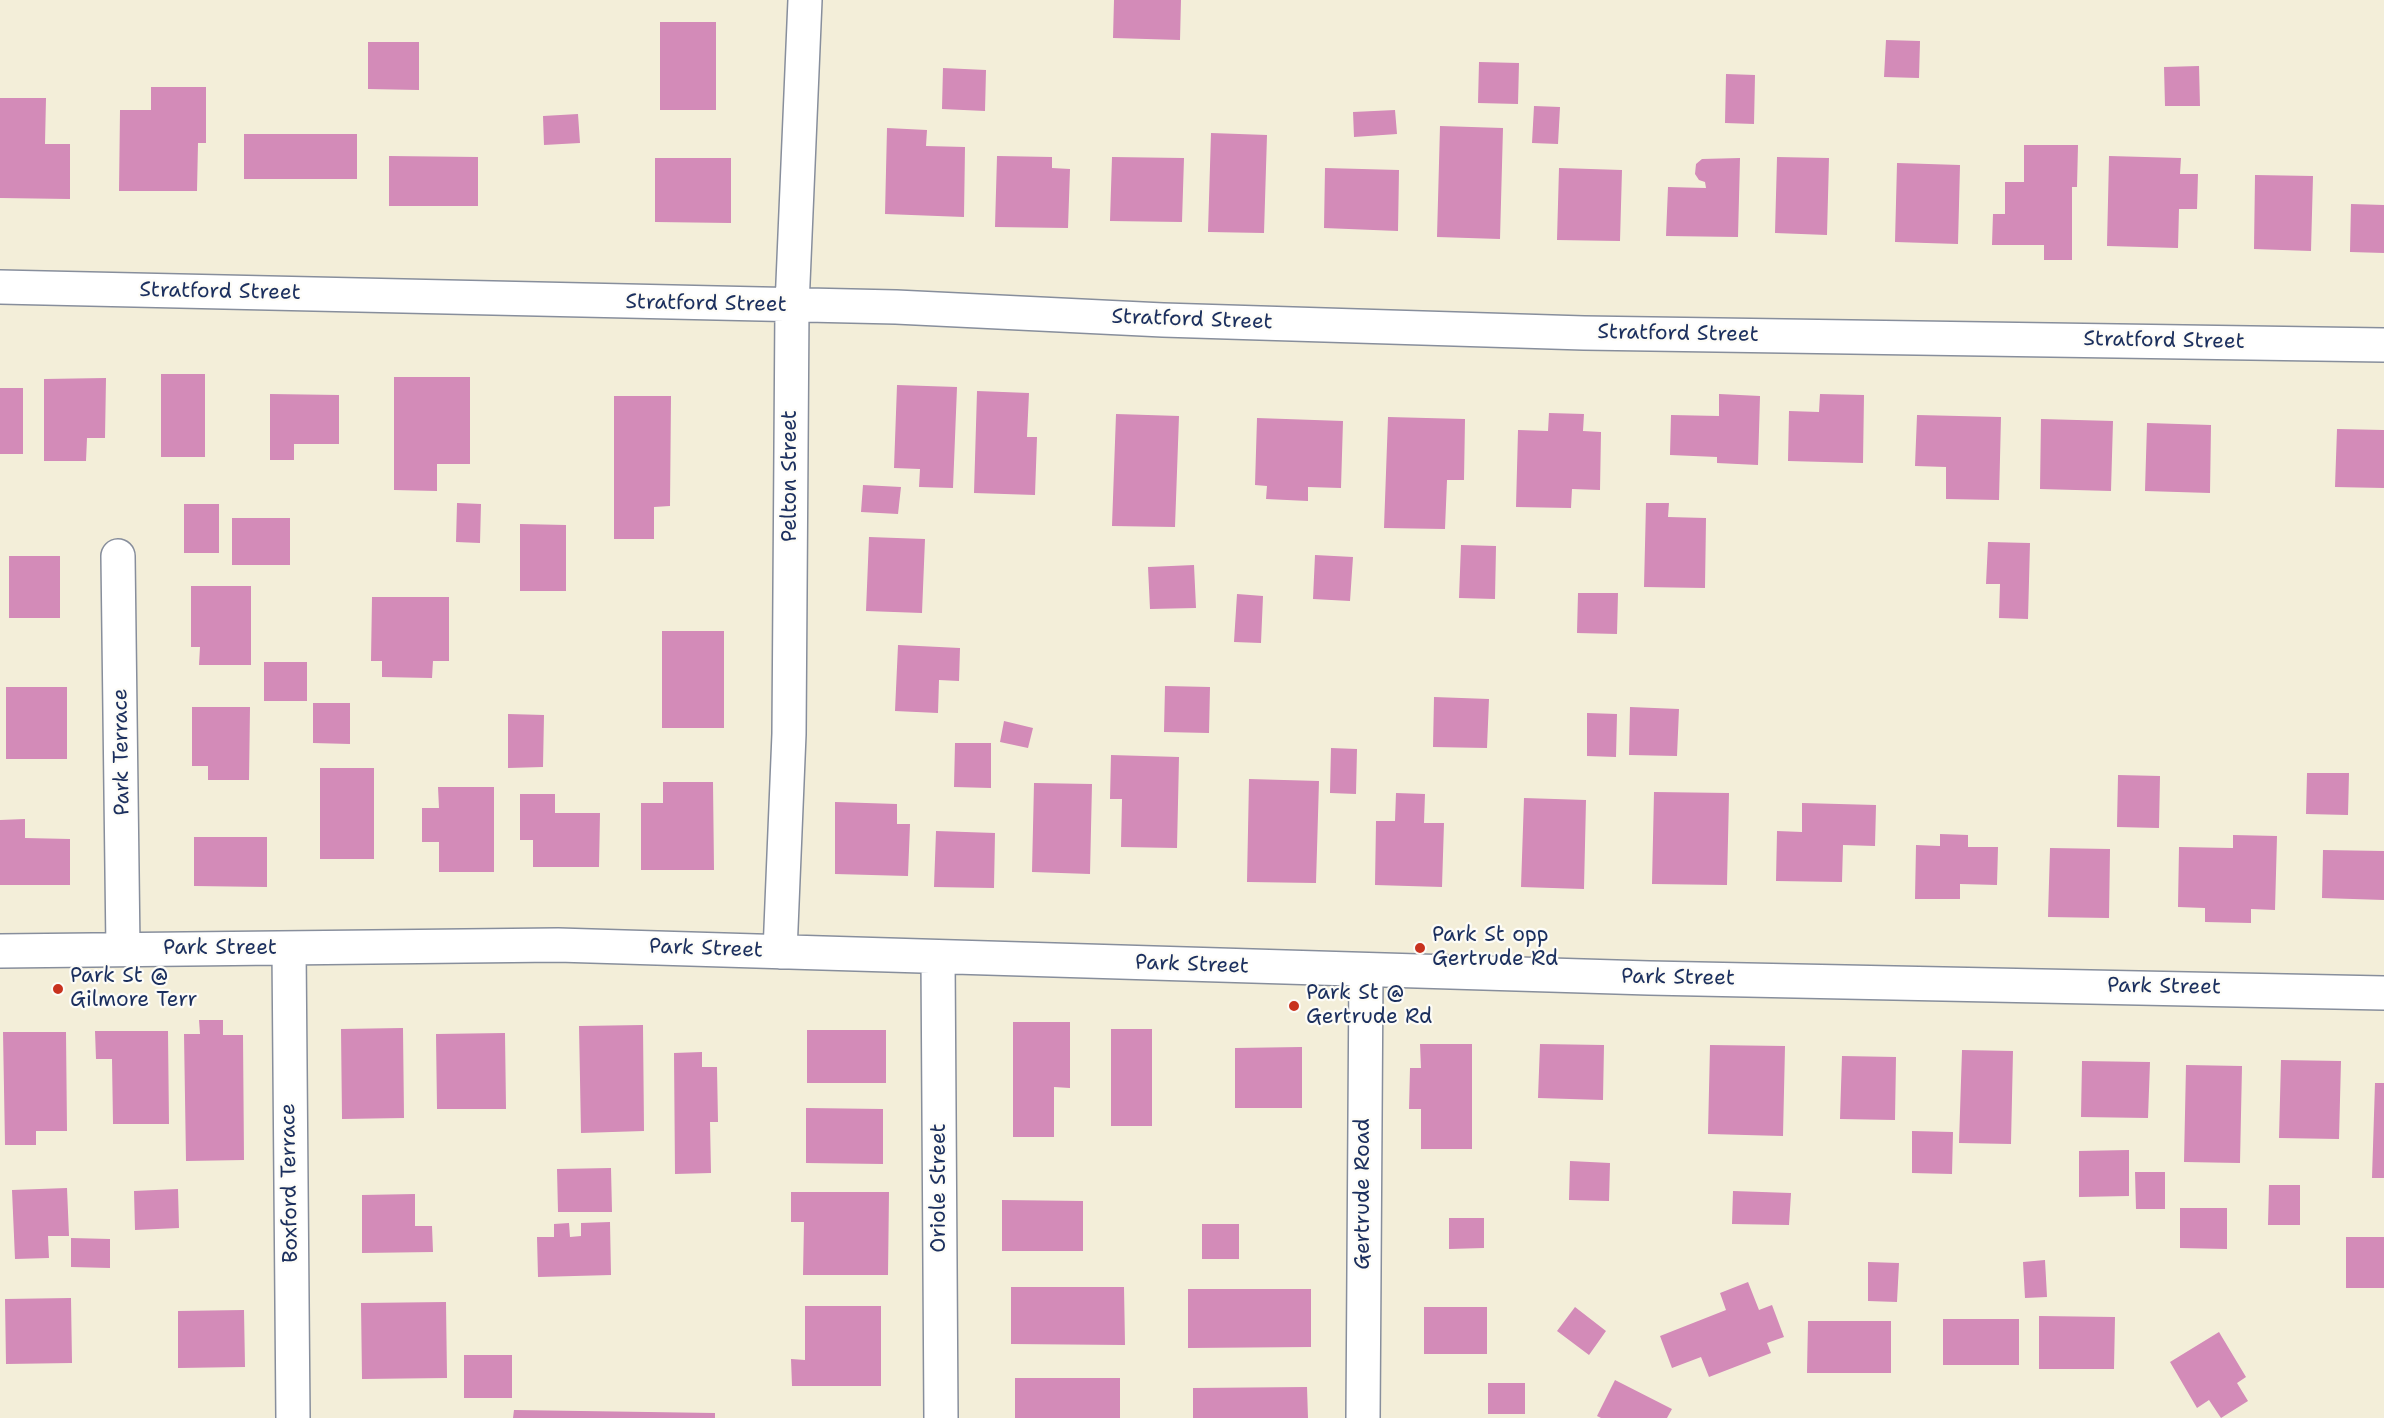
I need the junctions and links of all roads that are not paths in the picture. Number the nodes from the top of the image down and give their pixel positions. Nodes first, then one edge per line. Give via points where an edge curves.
1 (805, 0) edge
2 (0, 287) edge
3 (792, 306) junction
4 (2384, 345) edge
5 (118, 556) dead end
6 (289, 948) junction
7 (123, 949) junction
8 (0, 951) edge
9 (780, 952) junction
10 (938, 957) junction
11 (1366, 970) junction
12 (2384, 993) edge
13 (293, 1418) edge
14 (941, 1418) edge
15 (1362, 1418) edge

1 - 3 street, Pelton Street
2 - 3 street, Stratford Street
3 - 4 street, Stratford Street via 1584,333
3 - 9 street, Pelton Street via 789,734
5 - 7 street, Park Terrace
6 - 7 street, Park Street
6 - 9 street, Park Street via 558,945
6 - 13 street, Boxford Terrace
7 - 8 street, Park Street
9 - 10 street, Park Street
10 - 11 street, Park Street
10 - 14 street, Oriole Street
11 - 12 street, Park Street
11 - 15 street, Gertrude Road

